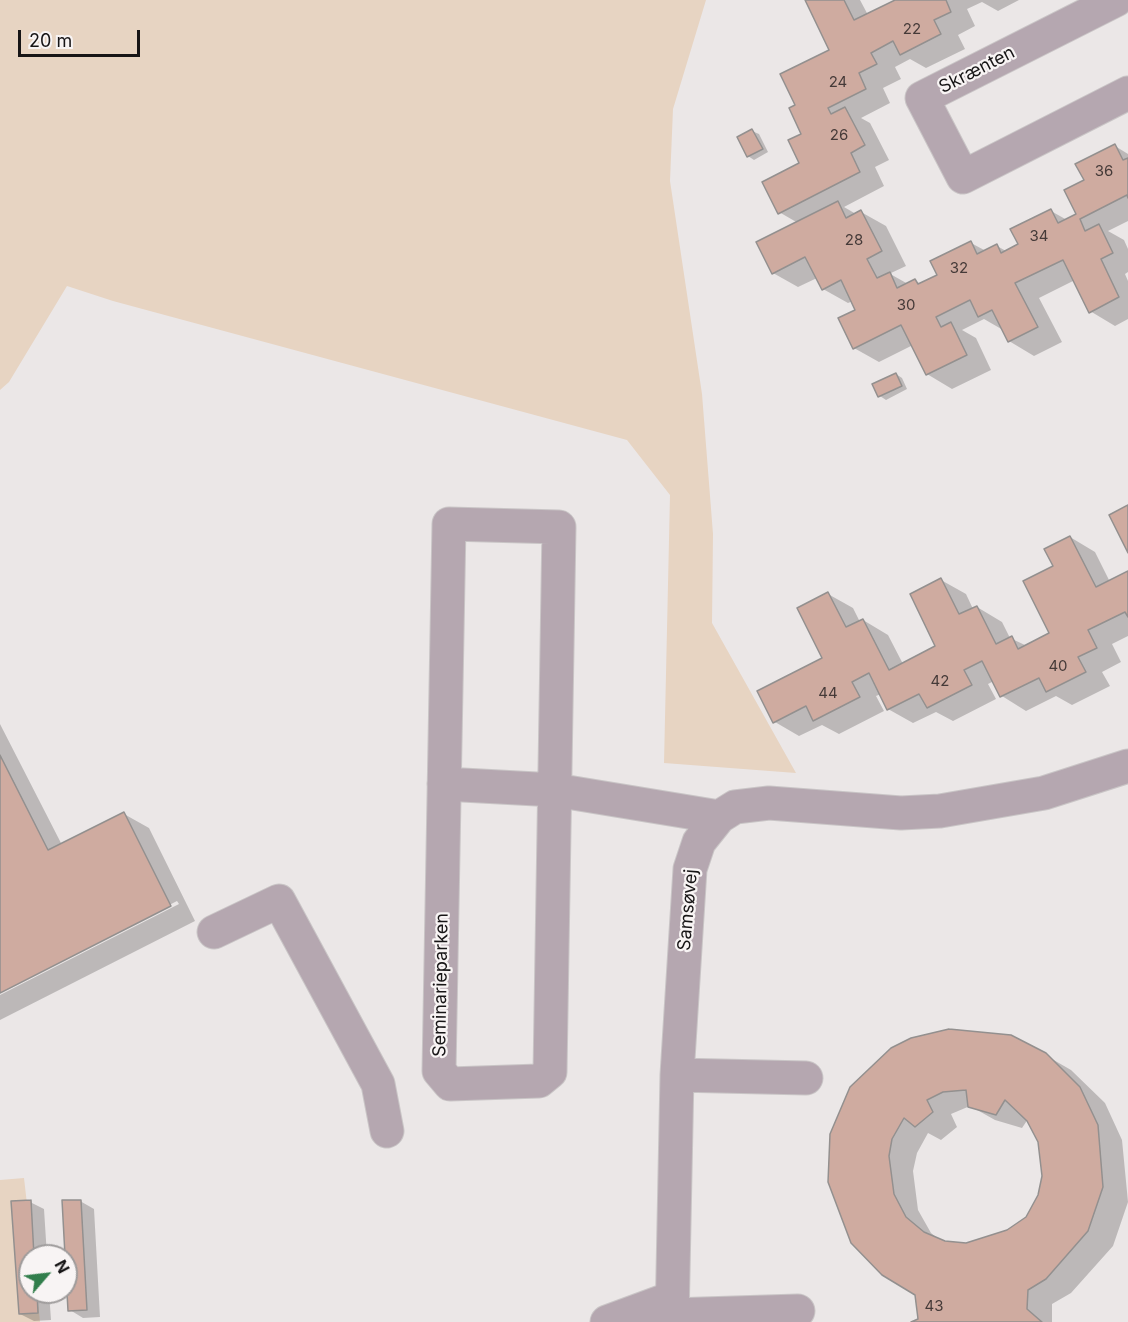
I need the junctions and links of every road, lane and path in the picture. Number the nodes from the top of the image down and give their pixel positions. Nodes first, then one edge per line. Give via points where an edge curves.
1 (1116, 0) edge
2 (1128, 93) edge
3 (1128, 766) edge
4 (444, 784) junction
5 (555, 790) junction
6 (719, 817) junction
7 (214, 932) dead end
8 (677, 1076) junction
9 (806, 1078) dead end
10 (387, 1131) dead end
11 (798, 1311) dead end
12 (669, 1314) edge
13 (607, 1322) edge

1 - 2 street, Skrænten via 922,98 963,177
3 - 6 street, Samsøvej via 1044,793 940,811 902,813 769,803 735,807
4 - 5 street
4 - 5 street, Seminarieparken via 449,524 559,527
4 - 5 street, Seminarieparken via 439,1071 450,1084 539,1081 549,1072
5 - 6 street
6 - 8 street, Samsøvej via 699,842 690,868
7 - 10 street via 279,901 378,1084
8 - 9 street
8 - 12 street, Samsøvej
11 - 12 street
12 - 13 street

